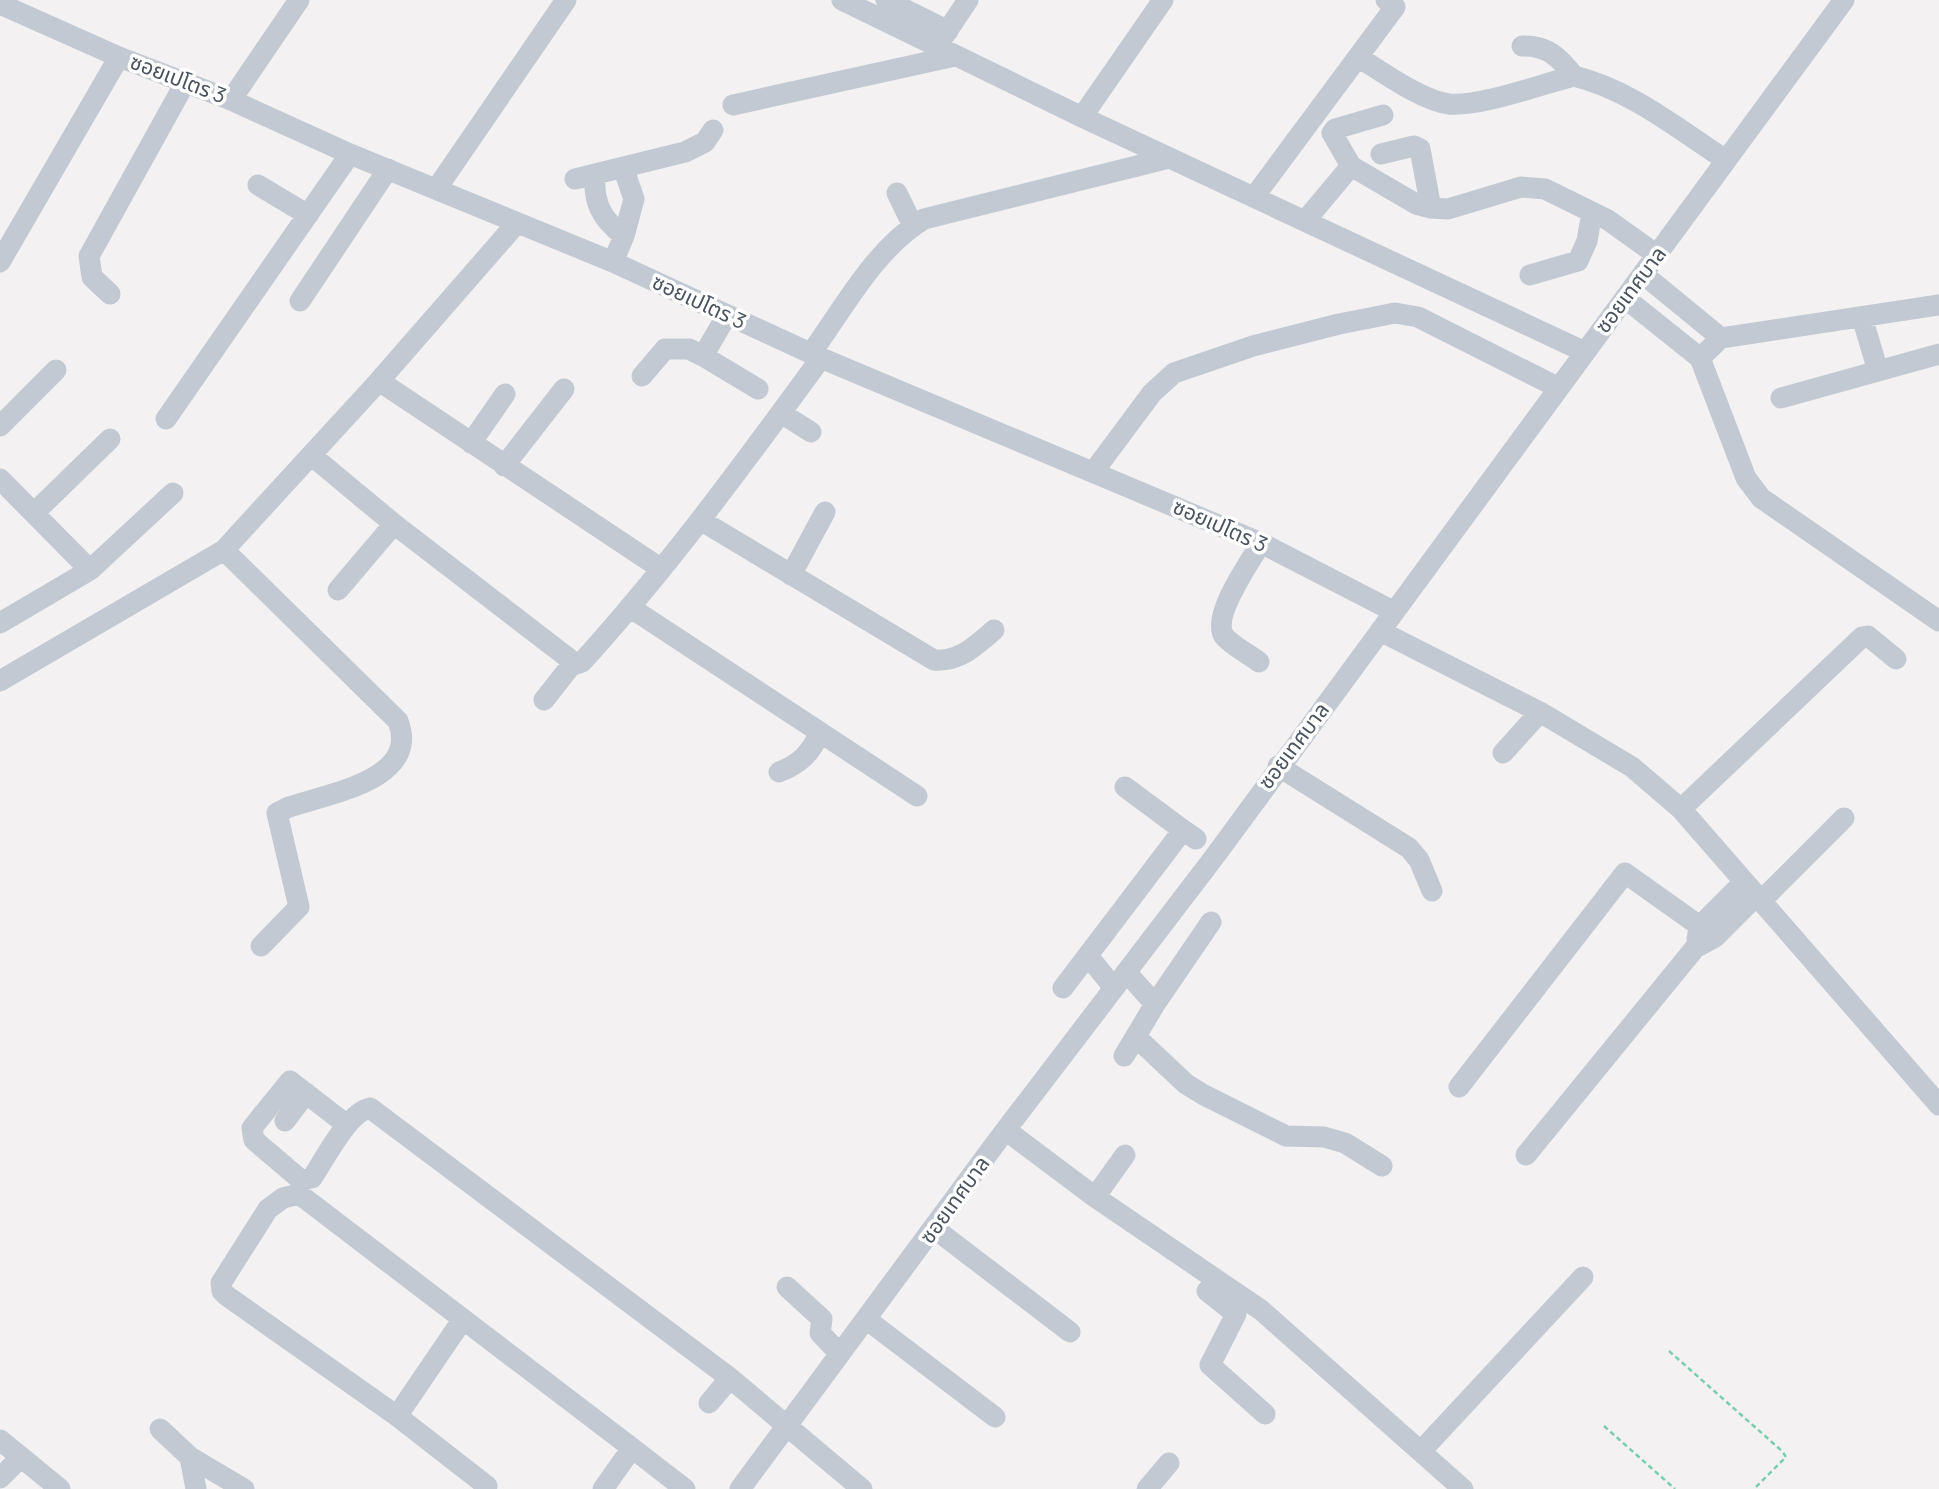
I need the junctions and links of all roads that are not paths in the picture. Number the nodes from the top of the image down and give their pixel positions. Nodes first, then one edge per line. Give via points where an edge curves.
1 (299, 0) edge
2 (566, 0) edge
3 (842, 0) edge
4 (886, 0) edge
5 (968, 0) edge
6 (1163, 0) edge
7 (1844, 0) edge
8 (1394, 2) edge
9 (2, 3) edge
10 (946, 45) junction
11 (1522, 46) dead end
12 (119, 57) junction
13 (1358, 57) junction
14 (1574, 76) junction
15 (185, 83) junction
16 (231, 100) junction
17 (733, 105) dead end
18 (1383, 115) dead end
19 (1083, 117) junction
20 (713, 130) dead end
21 (350, 154) junction
22 (1381, 154) dead end
23 (1169, 158) junction
24 (1726, 160) junction
25 (1351, 166) junction
26 (623, 167) junction
27 (388, 169) junction
28 (258, 185) dead end
29 (437, 188) junction
30 (897, 194) dead end
31 (1254, 197) junction
32 (1431, 208) junction
33 (1592, 212) junction
34 (309, 215) junction
35 (1305, 221) junction
36 (516, 224) junction
37 (913, 226) junction
38 (624, 236) junction
39 (1657, 255) junction
40 (0, 262) edge
41 (613, 262) junction
42 (1643, 274) junction
43 (1530, 275) dead end
44 (110, 293) dead end
45 (1625, 298) junction
46 (300, 302) dead end
47 (1937, 312) edge
48 (727, 315) junction
49 (1862, 317) junction
50 (1721, 338) junction
51 (1586, 352) junction
52 (1939, 354) edge
53 (816, 355) junction
54 (703, 356) junction
55 (1700, 358) junction
56 (56, 370) dead end
57 (1878, 371) junction
58 (642, 376) dead end
59 (379, 381) junction
60 (1559, 388) junction
61 (564, 389) dead end
62 (758, 389) dead end
63 (505, 394) dead end
64 (1781, 398) dead end
65 (781, 413) junction
66 (166, 419) dead end
67 (0, 426) edge
68 (811, 432) dead end
69 (110, 439) dead end
70 (471, 443) junction
71 (312, 455) junction
72 (504, 466) junction
73 (1094, 471) junction
74 (0, 479) edge
75 (173, 494) dead end
76 (825, 512) dead end
77 (34, 513) junction
78 (702, 521) junction
79 (394, 524) junction
80 (1261, 543) junction
81 (224, 550) junction
82 (660, 568) junction
83 (90, 570) junction
84 (791, 575) junction
85 (338, 590) dead end
86 (631, 608) junction
87 (1393, 611) junction
88 (3, 616) edge
89 (1939, 621) edge
90 (993, 630) dead end
91 (1380, 631) junction
92 (1896, 659) dead end
93 (1259, 662) dead end
94 (573, 663) junction
95 (0, 681) edge
96 (544, 700) dead end
97 (1541, 712) junction
98 (820, 732) junction
99 (1503, 753) dead end
100 (1278, 766) junction
101 (779, 772) dead end
102 (1125, 787) dead end
103 (918, 796) dead end
104 (1681, 808) junction
105 (1844, 818) dead end
106 (1432, 891) dead end
107 (1755, 892) junction
108 (1211, 922) dead end
109 (1707, 932) junction
110 (261, 946) dead end
111 (1089, 957) junction
112 (1120, 980) junction
113 (1063, 988) dead end
114 (1155, 1004) junction
115 (1136, 1037) junction
116 (1124, 1056) dead end
117 (1459, 1087) dead end
118 (306, 1093) junction
119 (1939, 1105) edge
120 (285, 1121) dead end
121 (347, 1125) junction
122 (1003, 1136) junction
123 (1125, 1155) dead end
124 (1526, 1155) dead end
125 (1382, 1167) dead end
126 (1094, 1197) junction
127 (935, 1229) junction
128 (1583, 1277) dead end
129 (787, 1287) dead end
130 (866, 1319) junction
131 (463, 1320) junction
132 (1070, 1332) dead end
133 (839, 1353) junction
134 (730, 1378) junction
135 (709, 1403) dead end
136 (1265, 1414) dead end
137 (397, 1416) junction
138 (995, 1417) dead end
139 (785, 1426) junction
140 (160, 1429) dead end
141 (0, 1440) edge
142 (632, 1448) junction
143 (1422, 1450) junction
144 (21, 1457) junction
145 (190, 1457) junction
146 (1169, 1463) dead end
147 (0, 1479) edge
148 (487, 1486) dead end
149 (60, 1489) edge
150 (196, 1489) edge
151 (244, 1489) edge
152 (603, 1489) edge
153 (685, 1489) edge
154 (740, 1489) edge
155 (861, 1489) edge
156 (1147, 1489) edge
157 (1463, 1489) edge

1 - 16 street
2 - 29 street
3 - 10 street
4 - 10 street
5 - 10 street
6 - 19 street
7 - 24 street, ซอยเทศบาล
8 - 13 street
9 - 12 street, ซอยเปโตร 3
10 - 17 street
10 - 19 street
11 - 14 street via 1552,52
12 - 15 street, ซอยเปโตร 3
12 - 40 street
13 - 14 street via 1447,104
13 - 31 street
14 - 24 street via 1625,95
15 - 16 street, ซอยเปโตร 3
15 - 44 street via 89,256 92,277
16 - 21 street, ซอยเปโตร 3
18 - 25 street via 1332,133
19 - 23 street
20 - 26 street via 705,142 685,152
21 - 27 street, ซอยเปโตร 3
21 - 34 street
22 - 32 street via 1414,146 1420,149
23 - 31 street
23 - 37 street via 924,219
24 - 39 street, ซอยเทศบาล
25 - 32 street
25 - 35 street
26 - 38 street via 634,199
26 - 38 street via 585,176 596,205 611,227
27 - 29 street, ซอยเปโตร 3
27 - 46 street
28 - 34 street
29 - 36 street, ซอยเปโตร 3
30 - 37 street
31 - 35 street
32 - 33 street via 1448,209 1533,186
33 - 39 street
33 - 43 street via 1578,261
34 - 66 street
35 - 51 street
36 - 41 street, ซอยเปโตร 3
36 - 59 street
37 - 53 street via 881,256
38 - 41 street
39 - 42 street, ซอยเทศบาล
41 - 48 street, ซอยเปโตร 3
42 - 45 street, ซอยเทศบาล
42 - 50 street
45 - 51 street, ซอยเทศบาล
45 - 55 street
47 - 49 street
48 - 53 street, ซอยเปโตร 3
48 - 54 street
49 - 50 street
49 - 57 street
50 - 55 street
51 - 60 street, ซอยเทศบาล
52 - 57 street
53 - 65 street
53 - 73 street, ซอยเปโตร 3
54 - 58 street via 689,349 665,349
54 - 62 street
55 - 89 street via 1746,478 1761,498
56 - 67 street
57 - 64 street
59 - 70 street
59 - 71 street
60 - 73 street via 1418,317 1395,313 1369,317 1253,346 1174,373 1152,393
60 - 87 street, ซอยเทศบาล
61 - 72 street
63 - 70 street
65 - 68 street
65 - 78 street
69 - 77 street
70 - 72 street
71 - 79 street
71 - 81 street
72 - 82 street
73 - 80 street, ซอยเปโตร 3
74 - 77 street
75 - 83 street
76 - 84 street
77 - 83 street
78 - 82 street
78 - 84 street
79 - 85 street
79 - 94 street
80 - 87 street, ซอยเปโตร 3
80 - 93 street via 1222,612 1221,626 1227,639
81 - 95 street
81 - 110 street via 398,721 402,737 391,765 375,778 277,814 299,907
82 - 86 street
83 - 88 street
84 - 90 street via 934,660 950,661
86 - 94 street via 582,662
86 - 98 street
87 - 91 street, ซอยเทศบาล
91 - 97 street
91 - 100 street, ซอยเทศบาล
92 - 104 street via 1868,636 1862,637
94 - 96 street
97 - 99 street
97 - 104 street via 1632,767
98 - 101 street via 802,760
98 - 103 street
100 - 106 street via 1409,848
100 - 112 street, ซอยเทศบาล
102 - 111 street via 1189,835
104 - 107 street
105 - 107 street
107 - 109 street
107 - 119 street
108 - 114 street
109 - 117 street via 1625,873
109 - 124 street
111 - 112 street
111 - 113 street
112 - 114 street
112 - 122 street, ซอยเทศบาล
114 - 115 street
115 - 116 street
115 - 125 street via 1186,1084 1205,1095 1286,1136 1345,1143
118 - 120 street
118 - 121 street
118 - 121 street via 294,1082 287,1083 252,1128 254,1140 301,1180 312,1178
121 - 134 street via 363,1109 380,1114
122 - 126 street
122 - 127 street, ซอยเทศบาล
122 - 136 street via 1234,1311 1236,1318 1210,1365
123 - 126 street
126 - 143 street via 1261,1310
127 - 130 street, ซอยเทศบาล
127 - 132 street
128 - 143 street
129 - 133 street via 822,1319 820,1333
130 - 133 street, ซอยเทศบาล
130 - 138 street
131 - 137 street
131 - 137 street via 299,1194 268,1209 221,1283 222,1291
131 - 142 street
133 - 139 street, ซอยเทศบาล
134 - 135 street
134 - 139 street
137 - 148 street
139 - 154 street, ซอยเทศบาล
139 - 155 street
140 - 145 street
141 - 144 street
142 - 152 street
142 - 153 street
143 - 157 street
144 - 147 street
144 - 149 street
145 - 150 street
145 - 151 street
146 - 156 street

